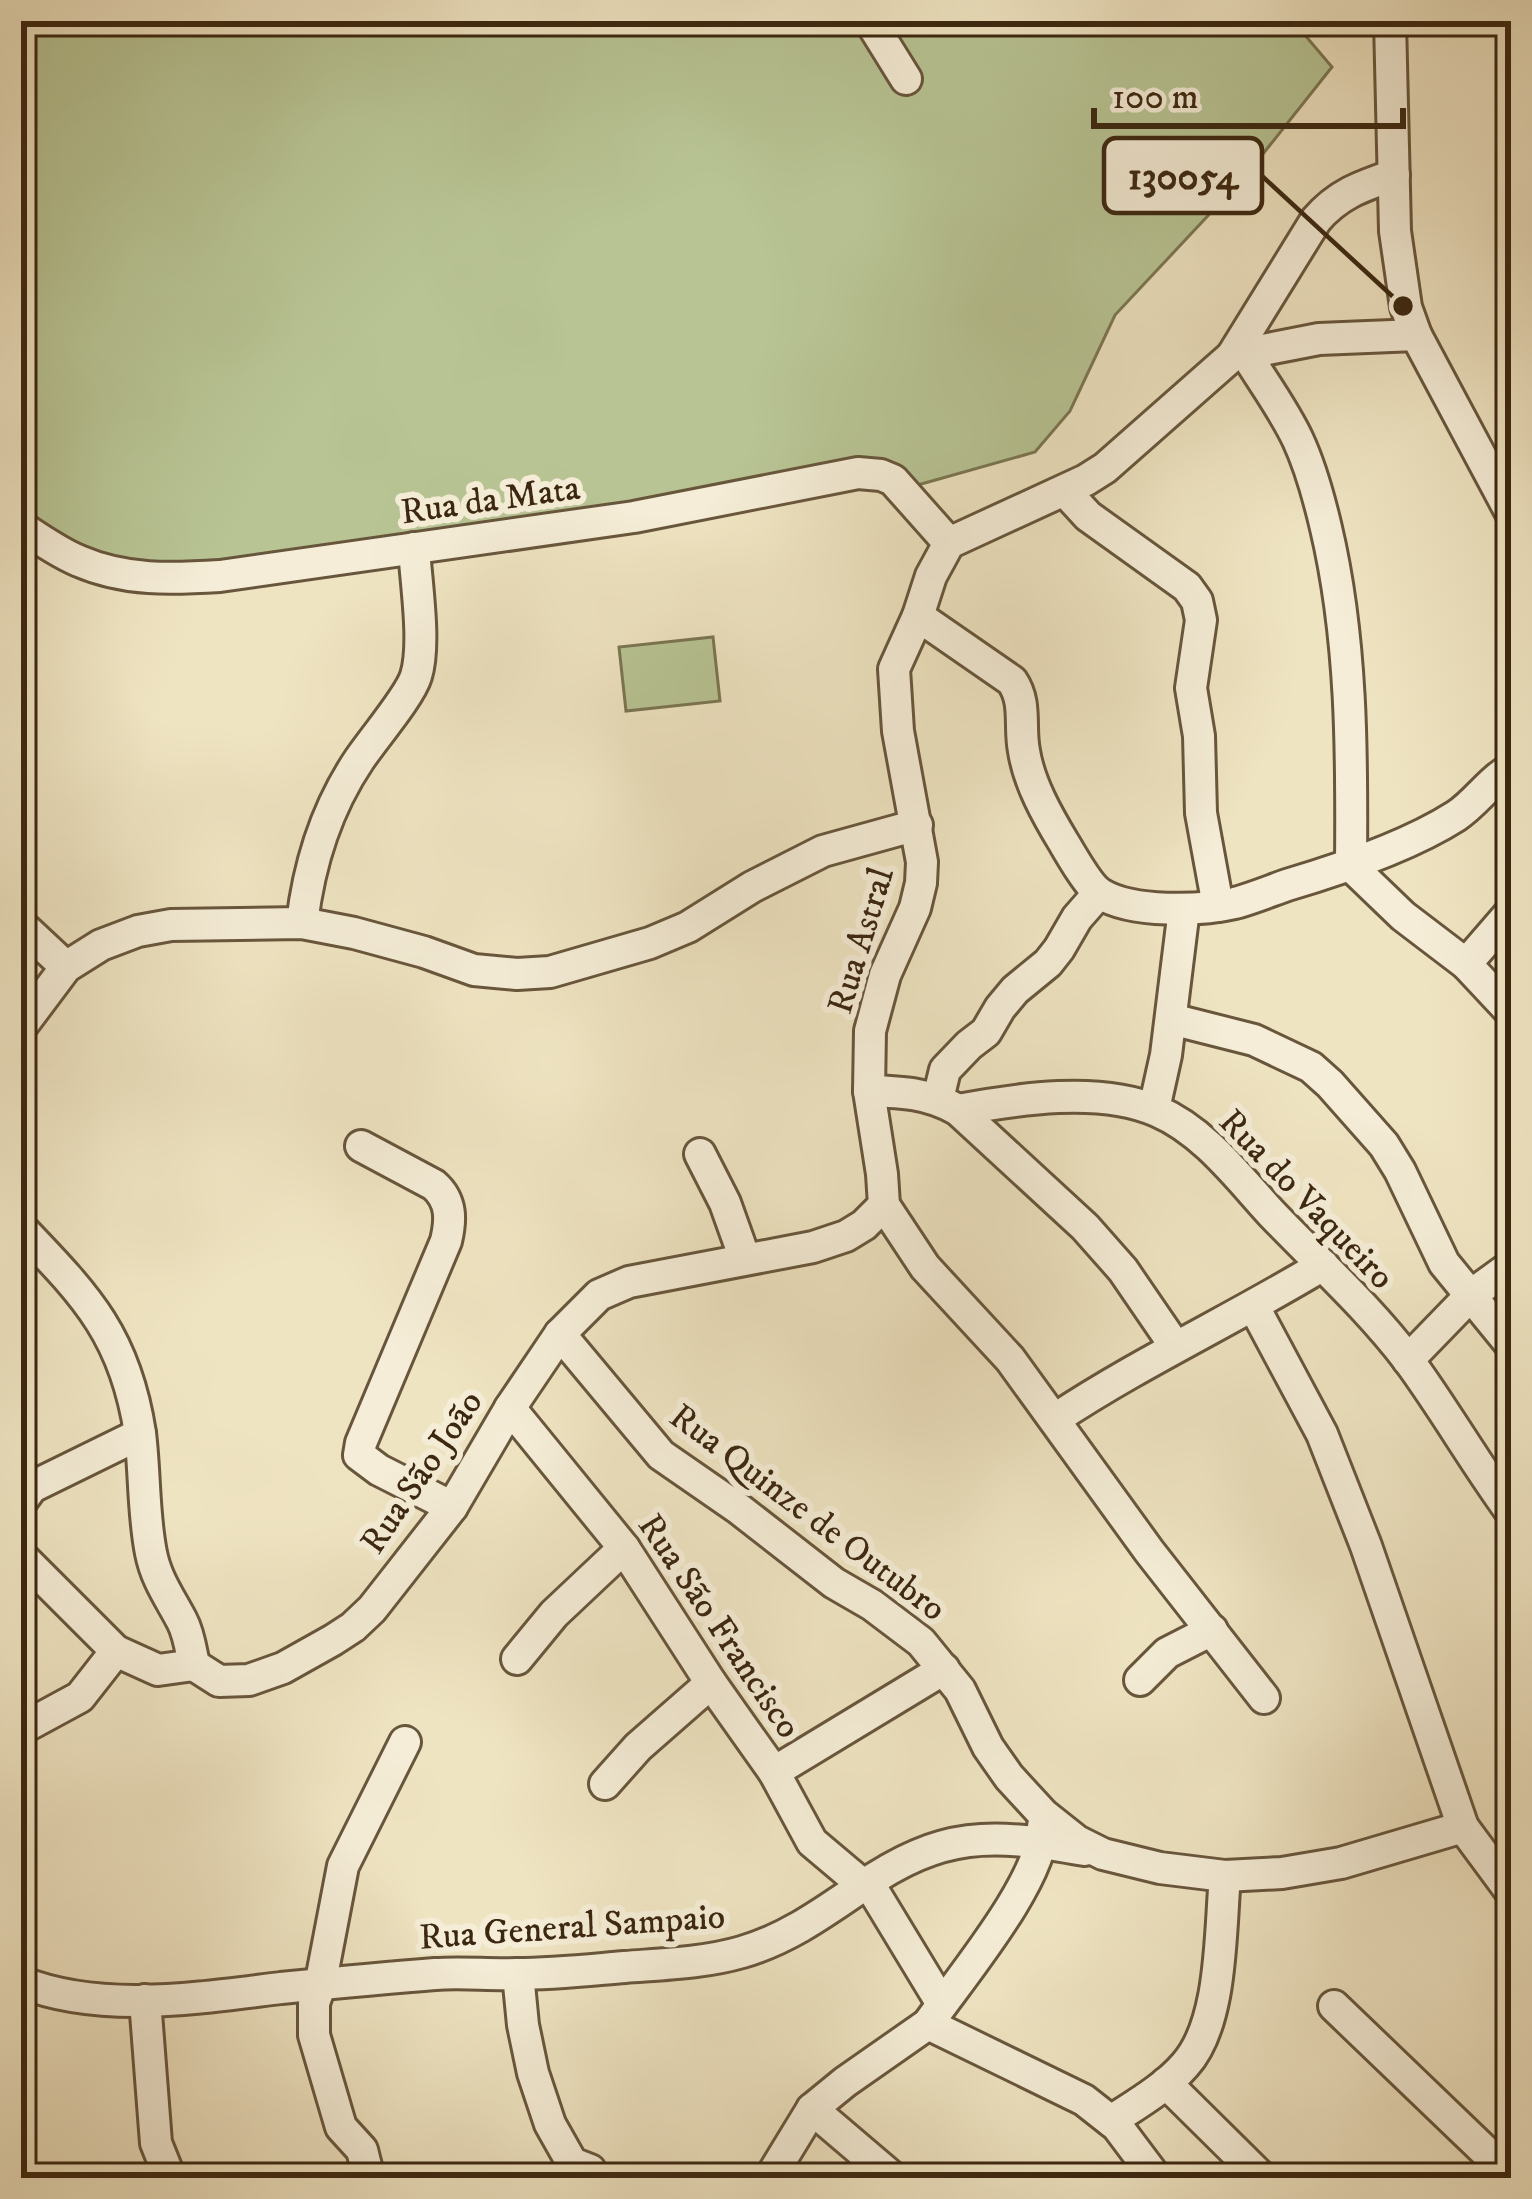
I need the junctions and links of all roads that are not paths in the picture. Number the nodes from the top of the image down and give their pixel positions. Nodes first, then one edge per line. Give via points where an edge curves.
1 (870, 21) edge
2 (1390, 21) edge
3 (905, 79) dead end
4 (1394, 175) junction
5 (1416, 335) junction
6 (1239, 355) junction
7 (1065, 491) junction
8 (1511, 513) edge
9 (21, 527) edge
10 (949, 543) junction
11 (414, 548) junction
12 (918, 616) junction
13 (1511, 770) edge
14 (917, 825) junction
15 (1351, 866) junction
16 (1098, 894) junction
17 (1218, 906) junction
18 (1184, 909) junction
19 (1511, 912) edge
20 (302, 923) junction
21 (21, 925) edge
22 (1466, 964) junction
23 (66, 967) junction
24 (1511, 1012) edge
25 (1171, 1019) junction
26 (21, 1027) edge
27 (869, 1091) junction
28 (948, 1104) junction
29 (1154, 1109) junction
30 (361, 1146) dead end
31 (700, 1154) dead end
32 (884, 1205) junction
33 (21, 1228) edge
34 (745, 1259) junction
35 (1323, 1265) junction
36 (1511, 1266) edge
37 (1472, 1295) junction
38 (1254, 1307) junction
39 (560, 1334) junction
40 (1511, 1345) edge
41 (1175, 1346) junction
42 (1408, 1360) junction
43 (510, 1408) junction
44 (1054, 1419) junction
45 (140, 1434) junction
46 (21, 1502) edge
47 (452, 1508) junction
48 (1511, 1513) edge
49 (624, 1548) junction
50 (21, 1556) edge
51 (1212, 1630) junction
52 (116, 1652) junction
53 (517, 1659) dead end
54 (194, 1665) junction
55 (944, 1669) junction
56 (1140, 1680) dead end
57 (711, 1683) junction
58 (1264, 1698) dead end
59 (21, 1729) edge
60 (405, 1742) dead end
61 (774, 1772) junction
62 (605, 1784) dead end
63 (1463, 1827) junction
64 (1043, 1828) junction
65 (1225, 1876) junction
66 (865, 1884) junction
67 (1511, 1892) edge
68 (518, 1974) junction
69 (21, 1982) edge
70 (320, 1986) junction
71 (145, 2000) junction
72 (1334, 2006) dead end
73 (934, 2014) junction
74 (1166, 2083) junction
75 (812, 2109) junction
76 (1111, 2121) junction
77 (1511, 2176) edge
78 (170, 2178) edge
79 (369, 2178) edge
80 (594, 2178) edge
81 (770, 2178) edge
82 (893, 2178) edge
83 (1156, 2178) edge
84 (1262, 2178) edge

1 - 3 street
2 - 4 street
4 - 5 street via 1397,253
4 - 6 street via 1349,190 1316,220
5 - 6 street via 1319,339
5 - 8 street
6 - 7 street via 1105,468
6 - 15 street via 1298,440 1336,574 1352,767
7 - 10 street
7 - 17 street via 1197,602 1202,620 1191,688
9 - 11 street, Rua da Mata via 80,562 155,578
10 - 11 street, Rua da Mata via 892,480 858,472 634,517
10 - 12 street, Rua Astral
11 - 20 street via 416,681 324,825
12 - 14 street, Rua Astral via 894,669
12 - 16 street via 1012,681 1030,777
13 - 15 street via 1453,818
14 - 20 street via 823,851 688,927 550,972 474,970
14 - 27 street, Rua Astral via 921,883 875,1005
15 - 17 street
15 - 22 street
16 - 18 street
16 - 28 street via 1060,950 945,1070
17 - 18 street
18 - 25 street
19 - 22 street
20 - 23 street via 138,931
21 - 23 street
22 - 24 street
23 - 26 street
25 - 29 street
25 - 37 street via 1254,1040 1330,1084 1384,1144 1444,1263
27 - 28 street, Rua do Vaqueiro
27 - 32 street, Rua Astral
28 - 29 street, Rua do Vaqueiro via 1108,1099
28 - 41 street via 1085,1227
29 - 35 street, Rua do Vaqueiro via 1206,1144
30 - 47 street via 434,1185 450,1216 359,1455
31 - 34 street
32 - 34 street, Rua São João via 846,1236
32 - 44 street, Rua Astral via 925,1267
33 - 45 street via 112,1336
34 - 39 street, Rua São João via 611,1288
35 - 38 street
35 - 42 street, Rua do Vaqueiro
36 - 37 street
37 - 40 street
37 - 42 street
38 - 41 street
38 - 63 street via 1322,1434
39 - 43 street, Rua São João
39 - 55 street, Rua Quinze de Outubro via 661,1455 921,1642
41 - 44 street
42 - 48 street, Rua do Vaqueiro
43 - 47 street, Rua São João
43 - 49 street, Rua São Francisco
44 - 51 street, Rua Astral
45 - 46 street via 32,1487
45 - 54 street via 152,1560
47 - 54 street, Rua São João via 372,1609 333,1640 249,1680 219,1681
49 - 53 street
49 - 57 street, Rua São Francisco
50 - 52 street
51 - 56 street via 1167,1653
51 - 58 street, Rua Astral
52 - 54 street, Rua São João via 158,1670
52 - 59 street via 80,1697
55 - 61 street
55 - 64 street, Rua Quinze de Outubro
57 - 61 street, Rua São Francisco
57 - 62 street
60 - 70 street via 343,1866
61 - 66 street, Rua São Francisco via 812,1842
63 - 65 street via 1341,1863
63 - 67 street
64 - 65 street via 1103,1854
64 - 66 street, Rua General Sampaio via 934,1847
64 - 73 street via 1010,1912
65 - 74 street via 1204,2036
66 - 68 street, Rua General Sampaio via 799,1929 742,1952
66 - 73 street, Rua São Francisco
68 - 70 street, Rua General Sampaio
68 - 80 street via 545,2111 572,2163
69 - 71 street, Rua General Sampaio
70 - 71 street, Rua General Sampaio
70 - 79 street via 314,2035 341,2127 362,2150
71 - 78 street via 156,2143
72 - 77 street
73 - 75 street
73 - 76 street
74 - 76 street
74 - 84 street
75 - 81 street
75 - 82 street
76 - 83 street

